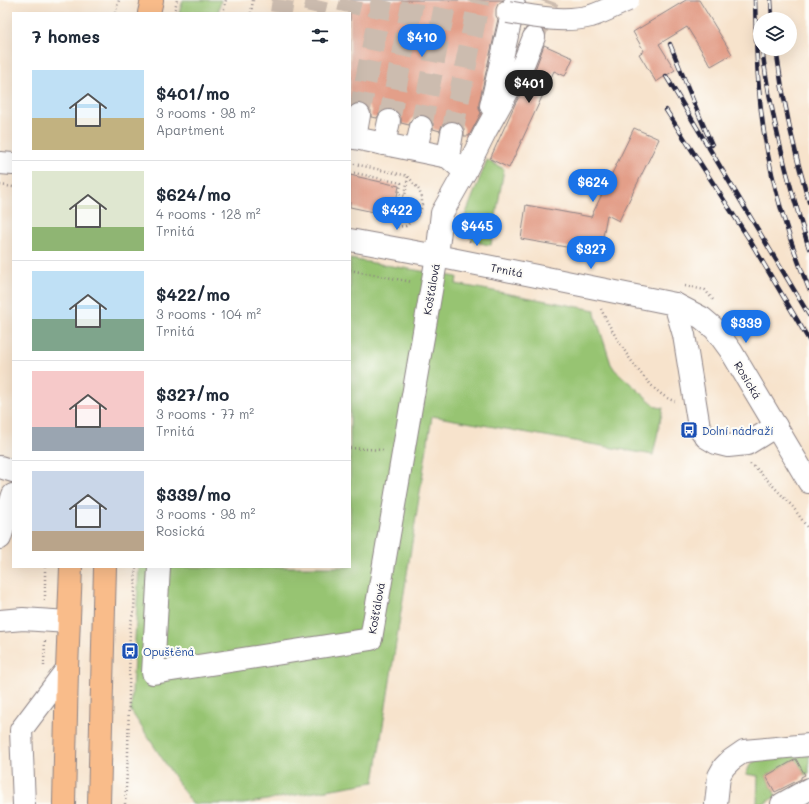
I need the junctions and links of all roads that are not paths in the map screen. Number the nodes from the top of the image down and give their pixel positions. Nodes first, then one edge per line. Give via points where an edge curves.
1 (152, 0) edge
2 (628, 0) edge
3 (149, 12) edge
4 (534, 37) tunnel mouth
5 (359, 115) tunnel mouth
6 (389, 121) tunnel mouth
7 (421, 127) tunnel mouth
8 (484, 132) junction
9 (452, 133) tunnel mouth
10 (352, 138) edge
11 (384, 144) junction
12 (416, 150) junction
13 (448, 157) junction
14 (0, 163) edge
15 (12, 164) edge
16 (465, 172) junction
17 (351, 240) edge
18 (437, 256) junction
19 (674, 297) junction
20 (776, 426) junction
21 (0, 467) edge
22 (12, 471) edge
23 (809, 482) edge
24 (12, 498) edge
25 (0, 538) edge
26 (71, 568) edge
27 (105, 568) edge
28 (158, 568) edge
29 (0, 621) edge
30 (68, 622) junction
31 (67, 669) junction
32 (809, 745) edge
33 (809, 789) edge
34 (24, 804) edge
35 (64, 804) edge
36 (99, 804) edge
37 (716, 804) edge
38 (782, 804) edge

1 - 3 main road
2 - 8 street, bridge via 590,16 573,19 547,19 511,9 503,57
4 - 8 street via 524,62
5 - 10 street
6 - 11 street
7 - 12 street
8 - 16 street, Košťálová
9 - 13 street
10 - 11 street
11 - 12 street
12 - 13 street
13 - 16 street
14 - 15 street
16 - 18 street, Košťálová via 442,213
17 - 18 street, Trnitá
18 - 19 street, Trnitá
18 - 28 street, Košťálová via 371,639 153,673
19 - 20 street, Rosická via 716,329
19 - 20 street via 684,335 699,427 706,437 728,446 747,444
20 - 23 street, Rosická
21 - 22 street
24 - 25 street
26 - 30 main road
27 - 36 main road
29 - 30 street via 23,619
30 - 31 main road
31 - 34 street via 21,730
31 - 35 main road
32 - 37 street via 744,751 724,767 719,776
33 - 38 street

